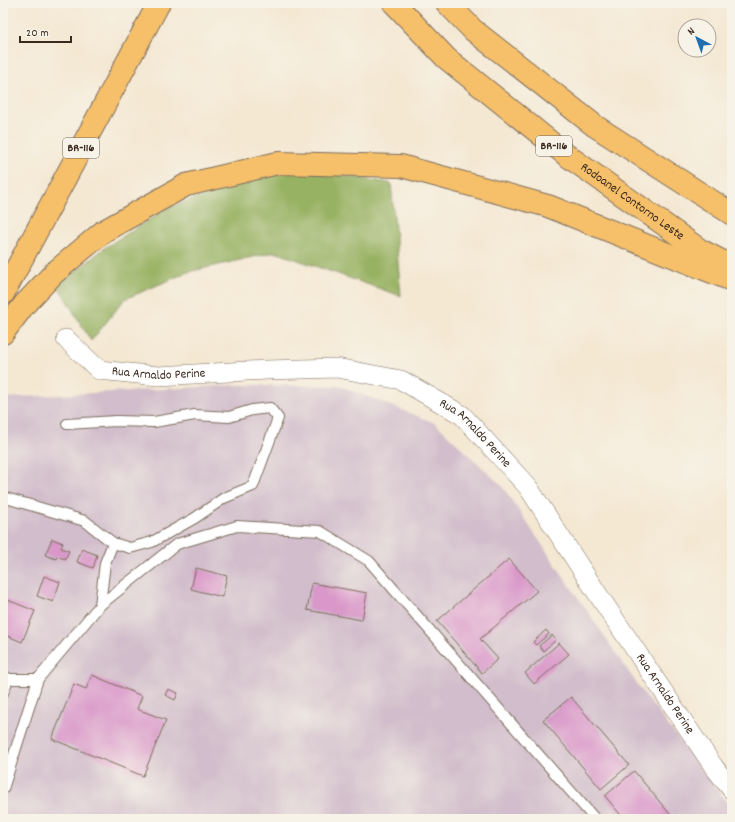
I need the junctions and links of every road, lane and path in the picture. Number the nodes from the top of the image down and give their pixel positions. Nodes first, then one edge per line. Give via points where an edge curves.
1 (159, 3) edge
2 (394, 3) edge
3 (447, 3) edge
4 (732, 214) edge
5 (732, 267) edge
6 (732, 280) edge
7 (3, 294) edge
8 (3, 333) edge
9 (66, 339) dead end
10 (67, 424) dead end
11 (6, 498) dead end
12 (113, 543) junction
13 (100, 605) junction
14 (6, 677) edge
15 (38, 680) junction
16 (3, 692) edge
17 (3, 789) edge
18 (732, 790) edge
19 (595, 819) edge

1 - 7 highway, BR-116
2 - 5 highway, Rodoanel Contorno Leste / BR-116 via 446,58 565,154 700,250
3 - 4 highway via 473,30 595,126
6 - 8 highway via 548,206 401,166 278,163 186,185 104,230 54,273 24,305
9 - 18 street, Rua Arnaldo Perine via 99,370 158,376 337,368 401,380 462,415 528,487 705,754
10 - 12 lane via 154,422 195,415 229,417 270,408 278,418 253,486 224,498 152,542 130,548
11 - 12 lane via 85,521
12 - 13 lane via 105,563
13 - 15 lane
13 - 19 lane via 178,544 237,526 320,531 368,561
14 - 15 lane
14 - 16 lane
15 - 17 lane

